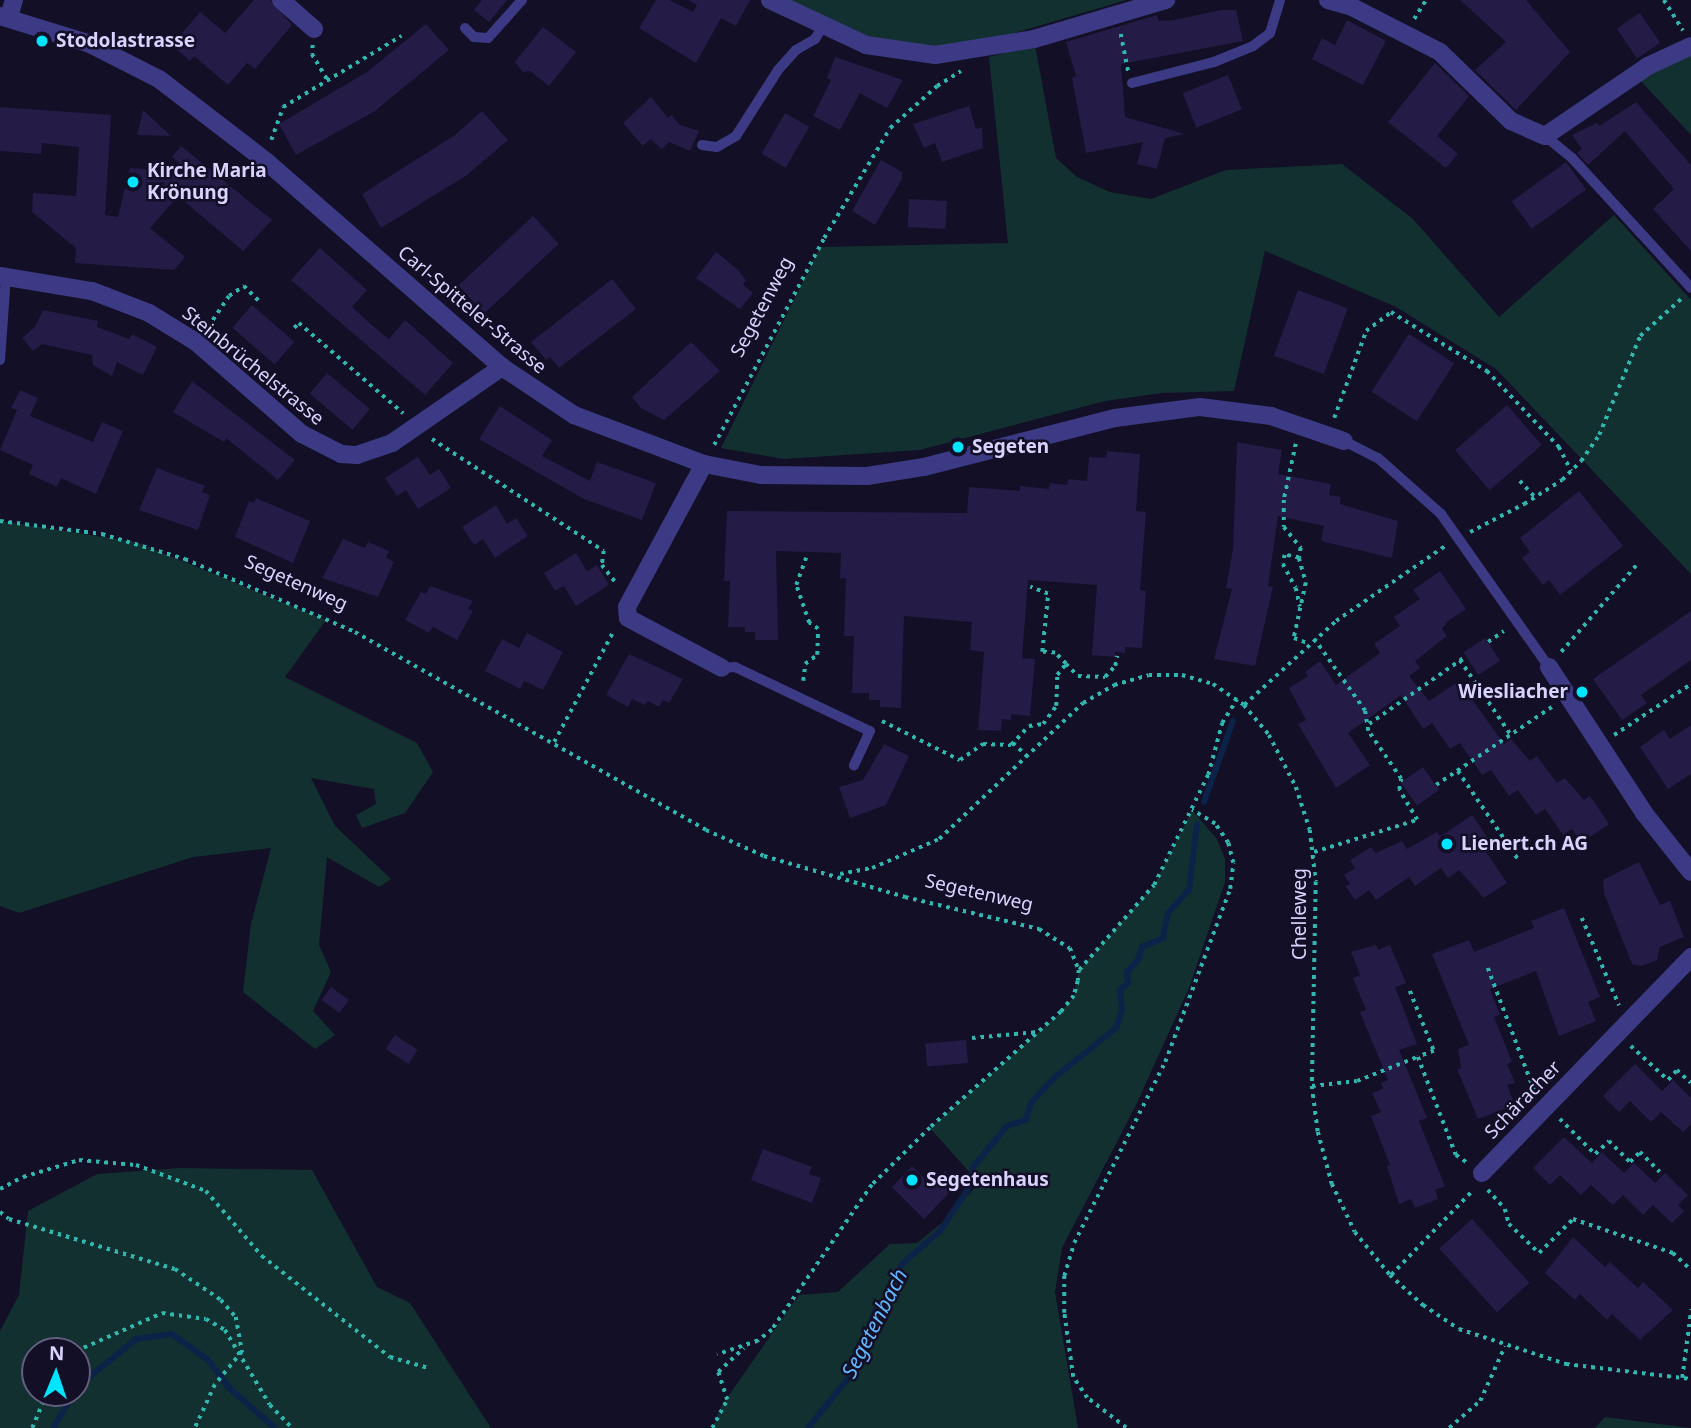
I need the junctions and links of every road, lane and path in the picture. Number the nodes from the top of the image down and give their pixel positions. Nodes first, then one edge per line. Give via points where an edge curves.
1 (281, 0) edge
2 (522, 0) edge
3 (770, 0) edge
4 (1166, 0) edge
5 (1280, 0) edge
6 (1328, 0) edge
7 (1664, 0) edge
8 (8, 11) edge
9 (823, 26) junction
10 (465, 28) dead end
11 (314, 29) joint
12 (401, 36) dead end
13 (1688, 40) edge
14 (1120, 46) dead end
15 (980, 51) junction
16 (1126, 66) dead end
17 (328, 81) junction
18 (1132, 83) dead end
19 (1545, 136) junction
20 (702, 145) dead end
21 (267, 162) junction
22 (3, 276) edge
23 (1691, 289) edge
24 (259, 301) dead end
25 (294, 328) dead end
26 (195, 342) junction
27 (0, 360) edge
28 (502, 368) junction
29 (418, 426) junction
30 (1336, 438) junction
31 (1293, 458) dead end
32 (704, 464) junction
33 (1571, 471) junction
34 (1520, 481) dead end
35 (1535, 497) junction
36 (0, 521) edge
37 (1459, 537) junction
38 (806, 558) dead end
39 (1299, 558) junction
40 (1639, 562) dead end
41 (1030, 587) dead end
42 (633, 596) junction
43 (1301, 609) junction
44 (628, 618) junction
45 (1517, 622) junction
46 (1314, 639) junction
47 (1488, 642) dead end
48 (1308, 644) junction
49 (1116, 656) dead end
50 (1466, 656) dead end
51 (1460, 660) junction
52 (1066, 664) junction
53 (1549, 667) junction
54 (722, 668) joint
55 (792, 676) dead end
56 (1105, 677) junction
57 (803, 681) junction
58 (1691, 684) edge
59 (815, 687) dead end
60 (1110, 688) junction
61 (1569, 696) junction
62 (1237, 699) junction
63 (1244, 705) junction
64 (876, 718) dead end
65 (1369, 724) junction
66 (1626, 727) dead end
67 (1511, 734) junction
68 (554, 742) junction
69 (1013, 743) junction
70 (1028, 757) junction
71 (854, 765) dead end
72 (1458, 771) junction
73 (1436, 785) dead end
74 (1414, 800) dead end
75 (1408, 803) junction
76 (1192, 810) junction
77 (1314, 852) junction
78 (1518, 859) dead end
79 (1691, 872) edge
80 (838, 874) junction
81 (1582, 918) dead end
82 (1691, 957) edge
83 (1488, 968) dead end
84 (1079, 970) junction
85 (1410, 991) dead end
86 (1622, 1028) junction
87 (1040, 1032) junction
88 (972, 1038) dead end
89 (1418, 1057) junction
90 (1691, 1083) edge
91 (1312, 1086) junction
92 (1547, 1106) junction
93 (1660, 1172) dead end
94 (1482, 1173) junction
95 (0, 1189) edge
96 (1490, 1195) dead end
97 (0, 1212) edge
98 (1691, 1270) edge
99 (1390, 1275) junction
100 (1691, 1310) edge
101 (91, 1344) edge
102 (1506, 1346) junction
103 (745, 1347) junction
104 (242, 1352) junction
105 (717, 1354) dead end
106 (428, 1368) dead end
107 (1682, 1378) junction
108 (1691, 1379) edge
109 (41, 1407) edge
110 (32, 1428) edge
111 (195, 1428) edge
112 (292, 1428) edge
113 (712, 1428) edge
114 (1126, 1428) edge
115 (1448, 1428) edge

1 - 11 street
2 - 10 lane via 488,38 474,37
3 - 9 street
4 - 15 street
5 - 18 lane via 1270,33 1253,46 1214,62
6 - 19 street via 1363,12 1440,52 1511,121
7 - 13 path
8 - 21 street, Carl-Spitteler-Strasse via 127,61 193,101
9 - 15 street via 890,52
9 - 20 lane via 815,39 796,50 778,70 736,136 717,147
11 - 17 path via 312,54
12 - 17 path
13 - 19 street
14 - 16 path
15 - 32 path, Segetenweg via 976,62 937,86 890,128 824,238
17 - 21 path via 284,107 274,126
19 - 23 lane via 1572,158
21 - 28 street, Carl-Spitteler-Strasse
22 - 26 street, Steinbrüchelstrasse via 121,300
22 - 27 lane
23 - 33 path via 1640,337 1599,435
24 - 26 path via 244,286 229,296
25 - 29 path via 299,323
26 - 29 street, Steinbrüchelstrasse via 321,447 341,454 374,452
28 - 29 street, Steinbrüchelstrasse
28 - 32 street, Carl-Spitteler-Strasse via 575,415
29 - 42 path via 452,454 604,551 602,565 614,584
30 - 32 street, Carl-Spitteler-Strasse via 1271,416 1173,408 867,476 761,475
30 - 33 path via 1366,331 1391,312 1487,371 1559,447
30 - 37 lane via 1378,458 1413,484
31 - 39 path via 1284,527 1301,548
32 - 42 street
33 - 35 path
34 - 35 path
35 - 37 path
36 - 68 path, Segetenweg via 102,534 185,559 355,632
37 - 45 lane
37 - 46 path
38 - 57 path via 796,585 809,623 818,629 817,654 805,664
39 - 43 path via 1306,583
39 - 43 path via 1284,555 1283,564
40 - 53 path
41 - 52 path via 1048,594 1042,652 1055,653
42 - 44 street
43 - 48 path via 1294,638
44 - 54 street
44 - 68 path via 615,627
45 - 47 path
45 - 53 lane
46 - 48 path
46 - 65 path via 1363,707
48 - 63 path
49 - 56 path via 1115,666
50 - 51 path
51 - 65 path
51 - 67 path
52 - 56 path via 1079,676
52 - 69 path via 1057,675 1056,706 1043,724 1029,726
53 - 61 street
54 - 71 lane via 735,667 870,731
55 - 57 path
56 - 60 path
57 - 59 path
58 - 66 path
60 - 62 path, Chelleweg via 1149,675 1182,676 1213,684
60 - 70 path, Chelleweg via 1083,703
61 - 67 path
61 - 79 street via 1644,813
62 - 63 path, Chelleweg
62 - 76 path via 1222,723
63 - 77 path, Chelleweg via 1269,735 1297,787
64 - 69 path via 960,760 983,744
65 - 75 path via 1368,731 1401,779 1399,790
67 - 72 path
68 - 80 path, Segetenweg via 706,830 764,856
69 - 70 path
70 - 80 path, Chelleweg via 939,839 872,868
72 - 73 path
72 - 78 path
74 - 75 path
75 - 77 path via 1417,820
76 - 84 path via 1154,885
76 - 114 path via 1215,824 1228,843 1233,863 1230,889 1166,1062 1074,1243 1064,1276 1073,1377 1087,1398
77 - 91 path, Chelleweg
80 - 84 path, Segetenweg via 905,897 1040,929 1070,948
81 - 86 path
82 - 86 street, Schäracher
83 - 92 path via 1536,1095
84 - 87 path via 1074,996
85 - 89 path via 1434,1051
86 - 90 path via 1668,1080 1677,1070
86 - 92 street, Schäracher
87 - 88 path
87 - 103 path via 872,1185 772,1330
89 - 91 path via 1357,1081
89 - 94 path via 1456,1155
91 - 99 path, Chelleweg via 1332,1184 1355,1232
92 - 93 path via 1595,1154 1609,1140 1630,1161 1640,1152
92 - 94 street, Schäracher
94 - 99 path via 1474,1189
95 - 106 path via 79,1160 136,1165 206,1191 262,1256 390,1357
96 - 98 path via 1505,1209 1509,1224 1539,1253 1573,1219 1673,1253
97 - 104 path via 9,1219 175,1269 221,1300 236,1317
99 - 102 path, Chelleweg via 1459,1329
100 - 107 path
101 - 104 path via 162,1313 206,1319 225,1330
102 - 107 path, Chelleweg via 1566,1364
102 - 115 path via 1480,1401
103 - 105 path
103 - 113 path via 718,1372 727,1400
104 - 111 path via 215,1385
104 - 112 path via 270,1405
107 - 108 path, Chelleweg
109 - 110 path

